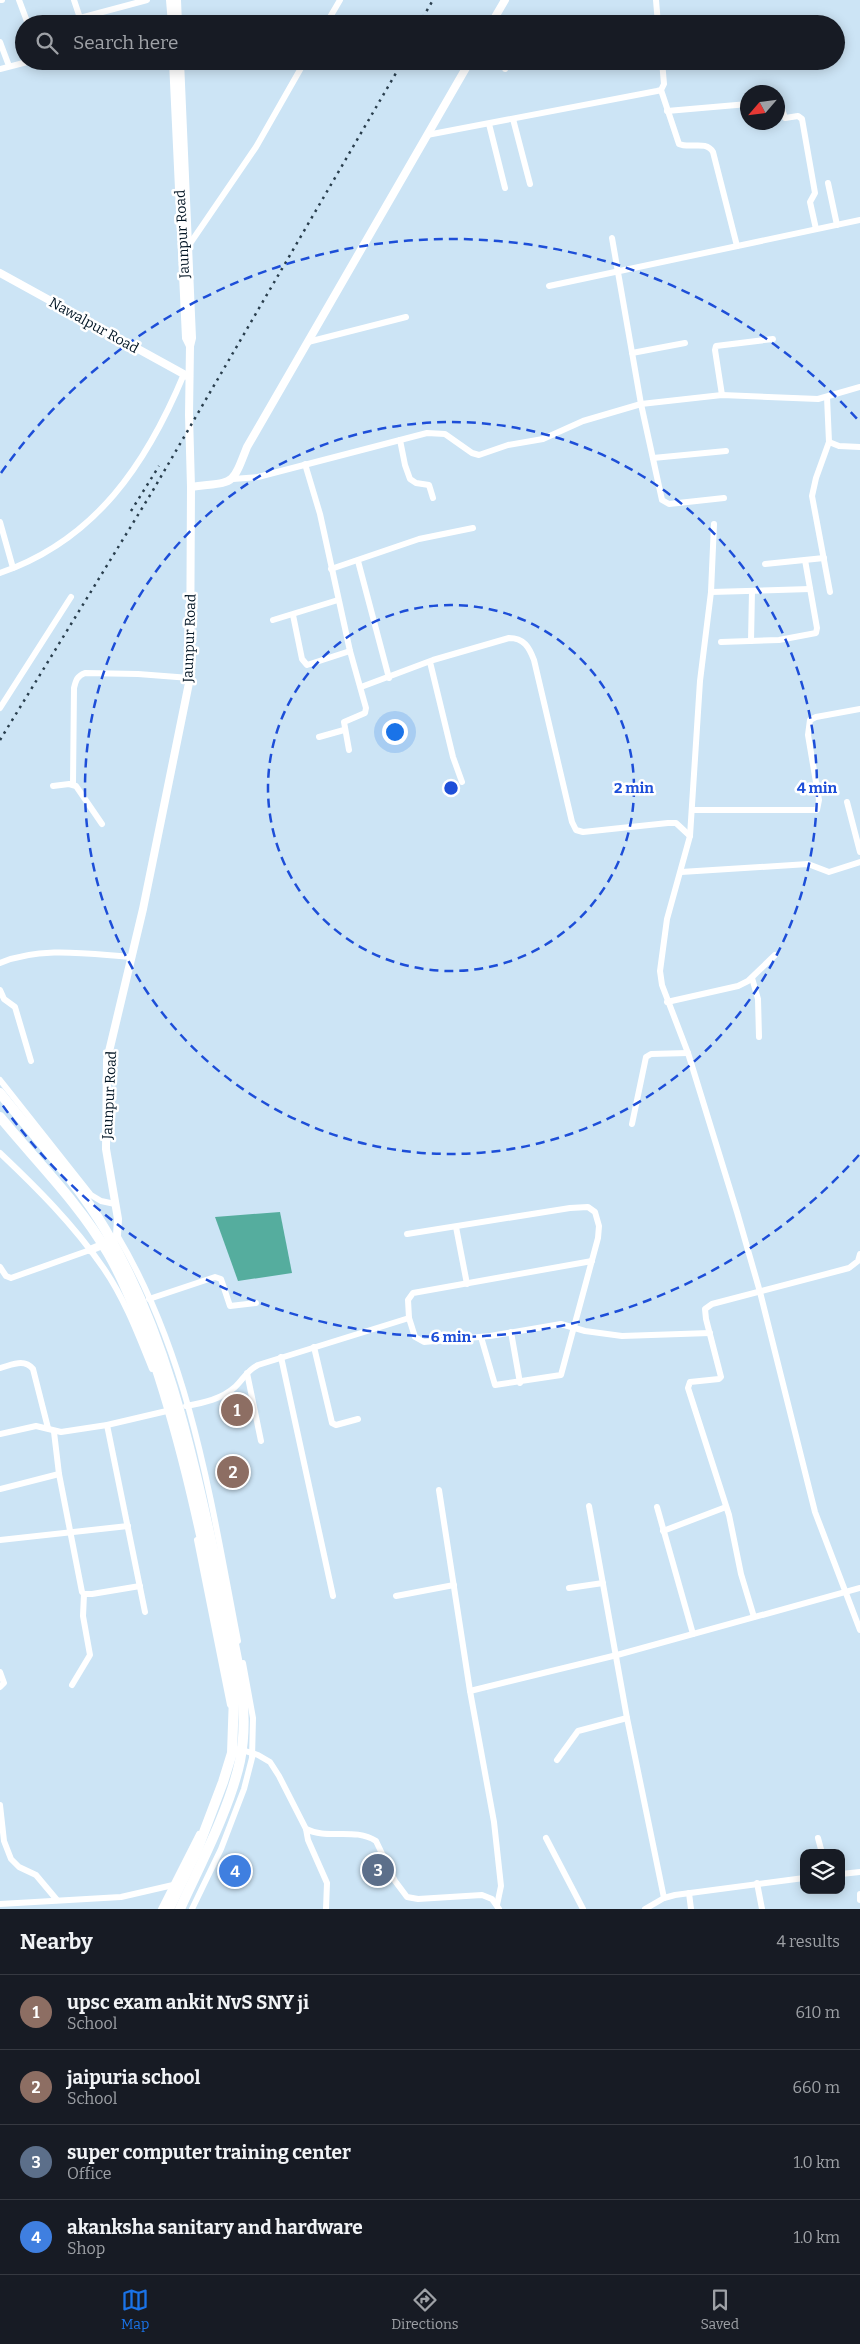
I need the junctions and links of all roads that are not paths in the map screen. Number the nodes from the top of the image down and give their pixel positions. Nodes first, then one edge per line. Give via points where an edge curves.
1 (19, 0) edge
2 (74, 0) edge
3 (148, 0) edge
4 (170, 0) edge
5 (177, 0) edge
6 (340, 0) edge
7 (505, 0) edge
8 (656, 0) edge
9 (25, 15) edge
10 (79, 15) edge
11 (100, 15) edge
12 (171, 15) edge
13 (178, 15) edge
14 (331, 15) edge
15 (497, 15) edge
16 (657, 15) edge
17 (0, 42) edge
18 (15, 65) edge
19 (9, 66) junction
20 (0, 69) edge
21 (174, 70) edge
22 (180, 70) edge
23 (300, 70) edge
24 (465, 70) edge
25 (663, 70) edge
26 (661, 90) junction
27 (740, 105) edge
28 (668, 111) junction
29 (785, 118) edge
30 (513, 119) junction
31 (489, 124) junction
32 (427, 136) junction
33 (828, 183) dead end
34 (530, 184) dead end
35 (505, 188) dead end
36 (860, 220) edge
37 (837, 225) junction
38 (816, 229) junction
39 (612, 238) dead end
40 (189, 245) junction
41 (737, 246) junction
42 (182, 254) junction
43 (618, 272) junction
44 (0, 273) edge
45 (549, 286) dead end
46 (406, 317) dead end
47 (773, 339) dead end
48 (308, 342) junction
49 (685, 342) dead end
50 (190, 346) junction
51 (632, 353) junction
52 (186, 376) junction
53 (860, 388) edge
54 (722, 395) junction
55 (827, 397) junction
56 (641, 404) junction
57 (400, 440) junction
58 (829, 442) junction
59 (860, 447) edge
60 (726, 451) dead end
61 (653, 458) junction
62 (305, 464) junction
63 (233, 479) junction
64 (191, 487) junction
65 (433, 498) dead end
66 (724, 498) dead end
67 (0, 522) edge
68 (714, 524) dead end
69 (473, 528) dead end
70 (824, 558) junction
71 (805, 560) junction
72 (358, 561) junction
73 (765, 564) dead end
74 (13, 568) junction
75 (330, 569) junction
76 (0, 572) edge
77 (810, 589) junction
78 (752, 591) junction
79 (711, 592) junction
80 (830, 592) dead end
81 (71, 597) dead end
82 (338, 600) junction
83 (293, 615) junction
84 (273, 620) dead end
85 (750, 641) junction
86 (721, 642) dead end
87 (350, 651) junction
88 (430, 662) junction
89 (190, 678) junction
90 (388, 678) junction
91 (361, 687) junction
92 (0, 708) edge
93 (860, 709) edge
94 (344, 730) junction
95 (320, 737) dead end
96 (349, 750) dead end
97 (462, 782) dead end
98 (73, 784) junction
99 (53, 786) dead end
100 (847, 802) dead end
101 (693, 810) junction
102 (102, 824) dead end
103 (690, 836) junction
104 (860, 852) edge
105 (860, 862) edge
106 (681, 872) junction
107 (775, 955) dead end
108 (131, 957) junction
109 (0, 963) edge
110 (752, 978) junction
111 (0, 990) edge
112 (666, 1002) junction
113 (759, 1038) dead end
114 (688, 1053) junction
115 (31, 1060) dead end
116 (0, 1080) edge
117 (0, 1093) edge
118 (0, 1117) edge
119 (632, 1124) dead end
120 (0, 1153) edge
121 (115, 1204) junction
122 (456, 1227) junction
123 (101, 1232) junction
124 (407, 1234) dead end
125 (117, 1235) junction
126 (90, 1250) junction
127 (860, 1254) edge
128 (592, 1261) junction
129 (0, 1267) edge
130 (467, 1284) junction
131 (760, 1292) junction
132 (149, 1299) junction
133 (256, 1303) dead end
134 (409, 1318) junction
135 (572, 1327) junction
136 (511, 1332) junction
137 (710, 1333) junction
138 (482, 1337) junction
139 (314, 1347) junction
140 (281, 1357) junction
141 (0, 1368) edge
142 (247, 1373) junction
143 (520, 1383) junction
144 (189, 1406) junction
145 (166, 1411) junction
146 (358, 1419) dead end
147 (108, 1425) junction
148 (51, 1430) junction
149 (0, 1434) edge
150 (261, 1441) dead end
151 (59, 1474) junction
152 (0, 1489) edge
153 (439, 1490) dead end
154 (589, 1506) dead end
155 (657, 1507) dead end
156 (726, 1507) junction
157 (128, 1526) junction
158 (664, 1531) junction
159 (72, 1532) junction
160 (0, 1540) edge
161 (603, 1583) junction
162 (454, 1585) junction
163 (140, 1586) junction
164 (569, 1588) dead end
165 (860, 1588) edge
166 (846, 1591) junction
167 (84, 1594) junction
168 (333, 1596) dead end
169 (396, 1596) dead end
170 (145, 1612) dead end
171 (754, 1617) junction
172 (860, 1630) edge
173 (693, 1634) junction
174 (617, 1655) junction
175 (0, 1672) edge
176 (72, 1685) dead end
177 (0, 1686) edge
178 (470, 1691) junction
179 (627, 1718) junction
180 (229, 1747) junction
181 (253, 1753) junction
182 (557, 1760) dead end
183 (0, 1805) edge
184 (306, 1829) junction
185 (546, 1838) dead end
186 (818, 1838) dead end
187 (203, 1848) junction
188 (821, 1849) edge
189 (860, 1872) edge
190 (845, 1874) edge
191 (800, 1878) edge
192 (757, 1883) junction
193 (173, 1885) junction
194 (689, 1893) junction
195 (860, 1894) edge
196 (664, 1898) junction
197 (57, 1900) junction
198 (860, 1900) edge
199 (0, 1904) edge
200 (658, 1906) edge
201 (498, 1907) edge
202 (162, 1909) edge
203 (169, 1909) edge
204 (180, 1909) edge
205 (192, 1909) edge
206 (326, 1909) edge
207 (583, 1909) edge
208 (645, 1909) edge
209 (692, 1909) edge
210 (762, 1909) edge

1 - 9 street
2 - 10 street
3 - 11 street
4 - 12 street
5 - 13 street
6 - 14 street
7 - 15 street
8 - 16 street
17 - 19 street
18 - 19 street
19 - 20 street
21 - 42 street, Jaunpur Road
22 - 40 street
23 - 40 street via 256,147
24 - 32 street
25 - 26 street
26 - 28 street
26 - 30 street
27 - 28 street
28 - 41 street via 679,144 706,146 713,152
29 - 38 street via 798,116 802,119 815,193 810,202
30 - 31 street
30 - 34 street
31 - 32 street
31 - 35 street
32 - 48 street
33 - 37 street
36 - 37 street
37 - 38 street
38 - 41 street
39 - 43 street
40 - 42 street
40 - 50 street
41 - 43 street
42 - 50 street, Jaunpur Road via 186,338
43 - 45 street
43 - 51 street
44 - 52 street, Nawalpur Road
46 - 48 street
47 - 54 street via 716,346
48 - 63 street via 247,447
49 - 51 street
50 - 52 street, Jaunpur Road
51 - 56 street
52 - 64 street, Jaunpur Road
52 - 74 street via 142,460 115,495 73,534
53 - 55 street
54 - 55 street
54 - 56 street
55 - 58 street
56 - 57 street via 584,421 543,439 508,445 478,455 440,432
56 - 61 street
57 - 62 street
57 - 65 street via 407,474 416,483 429,485
58 - 59 street
58 - 70 street via 812,496
60 - 61 street
61 - 66 street via 662,500 666,504
62 - 63 street via 258,478
62 - 75 street via 320,514
63 - 64 street
64 - 89 street, Jaunpur Road
67 - 74 street
68 - 79 street
69 - 72 street via 419,539
70 - 71 street
70 - 80 street
71 - 73 street
71 - 77 street
72 - 75 street
72 - 90 street
74 - 76 street
75 - 82 street
77 - 78 street
77 - 85 street via 816,633
78 - 79 street
78 - 85 street
79 - 101 street via 700,681
81 - 92 street
82 - 83 street
82 - 87 street
83 - 84 street
83 - 87 street via 302,659 307,665
85 - 86 street
87 - 91 street
88 - 90 street
88 - 97 street
88 - 103 street via 509,638 524,642 534,660 576,830 676,823
89 - 98 street via 138,674 80,675 74,688
89 - 108 street, Jaunpur Road
90 - 91 street
91 - 94 street via 367,711 344,722
93 - 101 street via 816,716 810,720 808,735 819,800 817,810
94 - 95 street
94 - 96 street
98 - 99 street
98 - 102 street
100 - 104 street
101 - 103 street
103 - 106 street
105 - 106 street via 829,872 808,864
106 - 112 street via 662,950 660,971
107 - 110 street
108 - 109 street via 46,952
108 - 121 street, Jaunpur Road via 107,1060 106,1141
110 - 112 street via 738,986
110 - 113 street via 758,1006
111 - 115 street via 4,999 15,1008
112 - 114 street
114 - 119 street via 651,1054 646,1057
114 - 131 street
116 - 121 street via 91,1195
117 - 123 highway
118 - 123 highway
120 - 126 street via 64,1218
121 - 125 street, Jaunpur Road via 119,1227
122 - 124 street
122 - 128 street via 588,1207 595,1212 599,1226
122 - 130 street
123 - 187 highway via 166,1395 185,1464 230,1668 234,1696 232,1753
125 - 126 street via 114,1240
125 - 132 street
126 - 129 street via 11,1278
126 - 145 street via 134,1323
127 - 131 street via 858,1261 849,1268
128 - 130 street
128 - 135 street
130 - 134 street via 413,1294 408,1300
131 - 137 street via 707,1307 704,1312
131 - 166 street via 815,1512
132 - 133 street via 215,1276 221,1279 230,1306
132 - 144 street via 170,1347
134 - 138 street via 415,1337 424,1342
134 - 139 street
135 - 136 street via 561,1324
135 - 137 street via 622,1336
135 - 143 street via 560,1375
136 - 138 street
136 - 143 street
137 - 156 street via 721,1377 690,1382 688,1388
138 - 143 street via 495,1385
139 - 140 street
139 - 146 street via 332,1423 336,1426
140 - 142 street
140 - 168 street
141 - 148 street via 23,1362 29,1364
142 - 144 street via 237,1386 223,1395
142 - 150 street
144 - 145 street
144 - 181 street via 202,1456 254,1718
145 - 147 street
145 - 180 street via 223,1663 231,1710
147 - 148 street
147 - 157 street
148 - 149 street via 36,1426
148 - 151 street
151 - 152 street
151 - 159 street
153 - 162 street
154 - 161 street
155 - 158 street
156 - 158 street
156 - 171 street
157 - 159 street
157 - 163 street
158 - 173 street
159 - 160 street
159 - 167 street
161 - 164 street
161 - 174 street
162 - 169 street
162 - 178 street
163 - 167 street
163 - 170 street
165 - 166 street
166 - 171 street
166 - 172 street
167 - 176 street via 83,1616 90,1656
171 - 173 street
173 - 174 street
174 - 178 street
174 - 179 street
175 - 177 street via 4,1682
178 - 201 street via 500,1867 502,1886
179 - 182 street via 578,1731
179 - 196 street
180 - 181 street
180 - 193 street via 221,1780
181 - 184 street via 267,1759 280,1776
181 - 205 street via 244,1789 221,1850
183 - 197 street via 4,1840 11,1859 36,1875
184 - 201 street via 365,1836 376,1841 400,1890 412,1899 482,1895 492,1899
184 - 206 street via 328,1884
185 - 207 street
186 - 188 street
187 - 203 highway
187 - 204 highway
189 - 190 street
191 - 192 street
192 - 194 street
192 - 210 street
193 - 197 street via 131,1896
193 - 202 street
194 - 196 street
194 - 209 street
195 - 198 street
196 - 200 street
197 - 199 street
200 - 208 street

